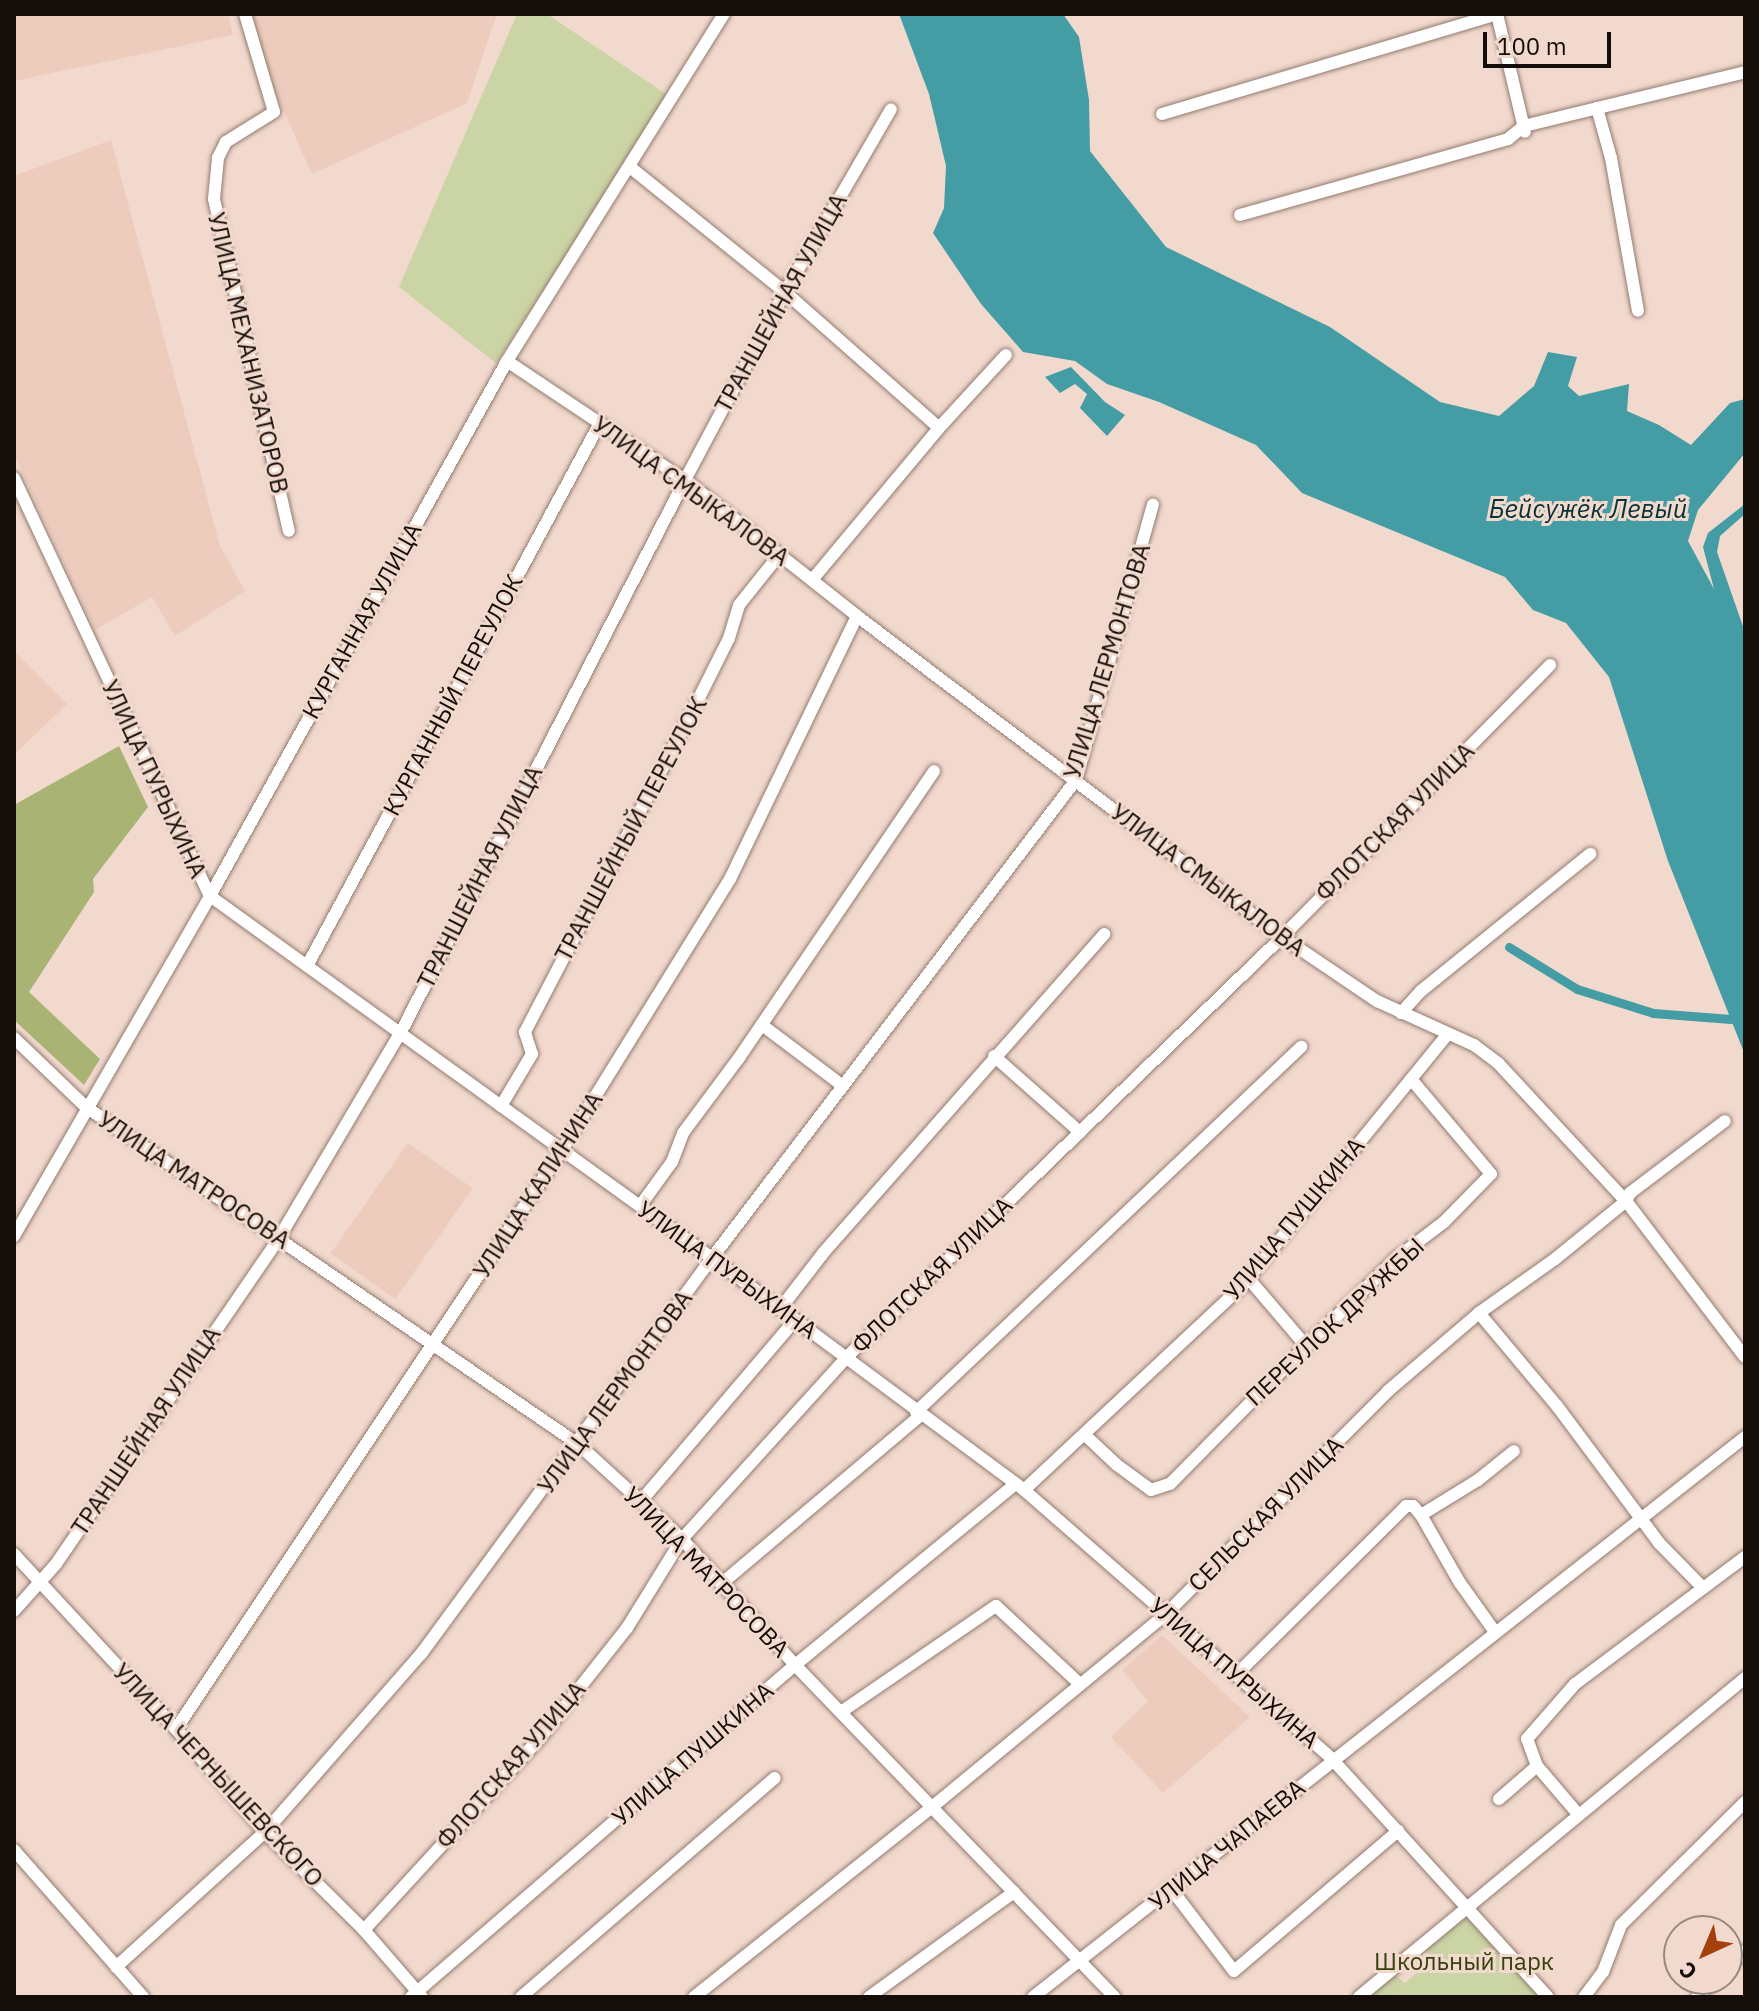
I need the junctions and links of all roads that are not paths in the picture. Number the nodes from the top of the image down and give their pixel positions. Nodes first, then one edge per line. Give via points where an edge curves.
1 (245, 14) edge
2 (724, 14) edge
3 (1497, 14) edge
4 (1745, 72) edge
5 (1597, 108) junction
6 (891, 109) dead end
7 (1162, 114) dead end
8 (1525, 130) junction
9 (630, 167) junction
10 (1240, 215) dead end
11 (785, 292) junction
12 (1638, 311) dead end
13 (1006, 355) dead end
14 (507, 361) junction
15 (600, 423) junction
16 (939, 428) junction
17 (14, 478) edge
18 (685, 480) junction
19 (1153, 505) dead end
20 (289, 531) dead end
21 (779, 555) junction
22 (812, 580) junction
23 (857, 616) junction
24 (1550, 665) dead end
25 (934, 771) dead end
26 (1076, 780) junction
27 (1590, 854) dead end
28 (210, 896) junction
29 (1104, 934) dead end
30 (1282, 937) junction
31 (307, 966) junction
32 (1401, 1013) junction
33 (762, 1025) junction
34 (401, 1032) junction
35 (1448, 1034) junction
36 (14, 1038) edge
37 (1301, 1047) dead end
38 (994, 1056) junction
39 (1411, 1079) junction
40 (843, 1086) junction
41 (501, 1106) junction
42 (86, 1107) junction
43 (1725, 1121) dead end
44 (1080, 1132) junction
45 (562, 1150) junction
46 (1626, 1201) junction
47 (640, 1206) junction
48 (14, 1236) edge
49 (279, 1238) junction
50 (712, 1258) junction
51 (1248, 1278) junction
52 (780, 1309) junction
53 (1479, 1313) junction
54 (795, 1320) junction
55 (433, 1346) junction
56 (1306, 1346) junction
57 (1745, 1357) edge
58 (846, 1358) junction
59 (918, 1413) junction
60 (1084, 1434) junction
61 (1745, 1437) edge
62 (578, 1444) junction
63 (1514, 1451) dead end
64 (1020, 1487) junction
65 (641, 1501) junction
66 (1421, 1515) junction
67 (1640, 1519) junction
68 (682, 1539) junction
69 (14, 1554) edge
70 (1745, 1557) edge
71 (39, 1582) junction
72 (721, 1584) junction
73 (1703, 1588) junction
74 (14, 1611) edge
75 (1166, 1614) junction
76 (1495, 1632) junction
77 (795, 1665) junction
78 (1236, 1675) junction
79 (1745, 1678) edge
80 (1080, 1684) junction
81 (841, 1712) junction
82 (176, 1729) junction
83 (1332, 1759) junction
84 (1537, 1766) junction
85 (775, 1778) dead end
86 (1499, 1799) dead end
87 (1745, 1802) edge
88 (932, 1807) junction
89 (1578, 1814) junction
90 (1398, 1831) junction
91 (265, 1832) junction
92 (14, 1850) edge
93 (1172, 1890) junction
94 (1014, 1892) junction
95 (1465, 1906) junction
96 (364, 1930) junction
97 (1082, 1961) junction
98 (116, 1967) junction
99 (417, 1995) edge
100 (143, 1997) edge
101 (521, 1997) edge
102 (694, 1997) edge
103 (869, 1997) edge
104 (1033, 1997) edge
105 (1115, 1997) edge
106 (1359, 1997) edge
107 (1548, 1997) edge
108 (1584, 1997) edge

1 - 20 street, УЛИЦА МЕХАНИЗАТОРОВ via 274,112 226,142 218,158 214,199
2 - 9 street, КУРГАННАЯ УЛИЦА
3 - 7 street
3 - 8 street
4 - 5 street
5 - 8 street
5 - 12 street
6 - 11 street, ТРАНШЕЙНАЯ УЛИЦА
8 - 10 street
9 - 11 street
9 - 14 street, КУРГАННАЯ УЛИЦА
11 - 16 street
11 - 18 street, ТРАНШЕЙНАЯ УЛИЦА
13 - 16 street
14 - 15 street, УЛИЦА СМЫКАЛОВА
14 - 28 street, КУРГАННАЯ УЛИЦА
15 - 18 street, УЛИЦА СМЫКАЛОВА
15 - 31 street, КУРГАННЫЙ ПЕРЕУЛОК
16 - 22 street
17 - 28 street, УЛИЦА ПУРЫХИНА
18 - 21 street, УЛИЦА СМЫКАЛОВА
18 - 34 street, ТРАНШЕЙНАЯ УЛИЦА
19 - 26 street, УЛИЦА ЛЕРМОНТОВА
21 - 22 street, УЛИЦА СМЫКАЛОВА
21 - 41 street, ТРАНШЕЙНЫЙ ПЕРЕУЛОК via 739,605 697,702 525,1032 532,1054
22 - 23 street, УЛИЦА СМЫКАЛОВА
23 - 26 street, УЛИЦА СМЫКАЛОВА
23 - 45 street, УЛИЦА КАЛИНИНА via 730,879
24 - 30 street, ФЛОТСКАЯ УЛИЦА
25 - 33 street
26 - 30 street, УЛИЦА СМЫКАЛОВА
26 - 40 street, УЛИЦА ЛЕРМОНТОВА
27 - 32 street via 1448,968
28 - 31 street, УЛИЦА ПУРЫХИНА
28 - 42 street, КУРГАННАЯ УЛИЦА
29 - 38 street
30 - 32 street, УЛИЦА СМЫКАЛОВА
30 - 44 street, ФЛОТСКАЯ УЛИЦА
31 - 34 street, УЛИЦА ПУРЫХИНА
32 - 35 street, УЛИЦА СМЫКАЛОВА
33 - 40 street
33 - 47 street via 683,1133 672,1162
34 - 41 street, УЛИЦА ПУРЫХИНА
34 - 49 street, ТРАНШЕЙНАЯ УЛИЦА
35 - 39 street, УЛИЦА ПУШКИНА
35 - 46 street, УЛИЦА СМЫКАЛОВА via 1498,1063
36 - 42 street, УЛИЦА МАТРОСОВА
37 - 59 street
38 - 44 street
38 - 52 street
39 - 51 street, УЛИЦА ПУШКИНА
39 - 56 street, ПЕРЕУЛОК ДРУЖБЫ via 1491,1174
40 - 50 street, УЛИЦА ЛЕРМОНТОВА
41 - 45 street, УЛИЦА ПУРЫХИНА
42 - 48 street, КУРГАННАЯ УЛИЦА
42 - 49 street, УЛИЦА МАТРОСОВА
43 - 46 street, СЕЛЬСКАЯ УЛИЦА
44 - 58 street, ФЛОТСКАЯ УЛИЦА
45 - 47 street, УЛИЦА ПУРЫХИНА
45 - 55 street, УЛИЦА КАЛИНИНА
46 - 53 street, СЕЛЬСКАЯ УЛИЦА
46 - 57 street, УЛИЦА СМЫКАЛОВА
47 - 50 street, УЛИЦА ПУРЫХИНА
49 - 55 street, УЛИЦА МАТРОСОВА
49 - 71 street, ТРАНШЕЙНАЯ УЛИЦА
50 - 52 street, УЛИЦА ПУРЫХИНА
50 - 62 street, УЛИЦА ЛЕРМОНТОВА
51 - 56 street
51 - 60 street, УЛИЦА ПУШКИНА
52 - 54 street, УЛИЦА ПУРЫХИНА
53 - 67 street via 1557,1406
53 - 75 street, СЕЛЬСКАЯ УЛИЦА via 1388,1391
54 - 58 street, УЛИЦА ПУРЫХИНА
54 - 65 street
55 - 62 street, УЛИЦА МАТРОСОВА
55 - 82 street, УЛИЦА КАЛИНИНА
56 - 60 street, ПЕРЕУЛОК ДРУЖБЫ via 1160,1489 1139,1482
58 - 59 street, УЛИЦА ПУРЫХИНА
58 - 68 street, ФЛОТСКАЯ УЛИЦА
59 - 64 street, УЛИЦА ПУРЫХИНА
59 - 72 street
60 - 64 street, УЛИЦА ПУШКИНА
61 - 67 street, УЛИЦА ЧАПАЕВА
62 - 65 street, УЛИЦА МАТРОСОВА
62 - 91 street, УЛИЦА ЛЕРМОНТОВА via 421,1654
63 - 66 street
64 - 75 street, УЛИЦА ПУРЫХИНА
64 - 77 street, УЛИЦА ПУШКИНА
65 - 68 street, УЛИЦА МАТРОСОВА
66 - 76 street
66 - 78 street via 1406,1506
67 - 73 street
67 - 76 street, УЛИЦА ЧАПАЕВА
68 - 72 street, УЛИЦА МАТРОСОВА
68 - 96 street, ФЛОТСКАЯ УЛИЦА via 627,1628 540,1738
69 - 71 street, УЛИЦА ЧЕРНЫШЕВСКОГО
70 - 73 street
71 - 74 street, ТРАНШЕЙНАЯ УЛИЦА
71 - 82 street, УЛИЦА ЧЕРНЫШЕВСКОГО
72 - 77 street, УЛИЦА МАТРОСОВА
73 - 84 street via 1575,1684 1527,1739
75 - 78 street, УЛИЦА ПУРЫХИНА
75 - 80 street, СЕЛЬСКАЯ УЛИЦА
76 - 83 street, УЛИЦА ЧАПАЕВА
77 - 81 street, УЛИЦА МАТРОСОВА
77 - 99 street, УЛИЦА ПУШКИНА
78 - 83 street, УЛИЦА ПУРЫХИНА
79 - 89 street
80 - 81 street via 996,1606
80 - 88 street, СЕЛЬСКАЯ УЛИЦА
81 - 88 street, УЛИЦА МАТРОСОВА
82 - 91 street, УЛИЦА ЧЕРНЫШЕВСКОГО
83 - 90 street, УЛИЦА ПУРЫХИНА
83 - 93 street, УЛИЦА ЧАПАЕВА
84 - 86 street
84 - 89 street
85 - 101 street
87 - 108 street via 1621,1925 1603,1972
88 - 94 street, УЛИЦА МАТРОСОВА
88 - 102 street, СЕЛЬСКАЯ УЛИЦА
89 - 95 street
90 - 93 street via 1234,1971
90 - 95 street, УЛИЦА ПУРЫХИНА
91 - 96 street, УЛИЦА ЧЕРНЫШЕВСКОГО
91 - 98 street, УЛИЦА ЛЕРМОНТОВА
92 - 98 street
93 - 97 street, УЛИЦА ЧАПАЕВА
94 - 97 street, УЛИЦА МАТРОСОВА
94 - 103 street
95 - 106 street
95 - 107 street, УЛИЦА ПУРЫХИНА
96 - 99 street, УЛИЦА ЧЕРНЫШЕВСКОГО
97 - 104 street, УЛИЦА ЧАПАЕВА
97 - 105 street, УЛИЦА МАТРОСОВА
98 - 100 street

